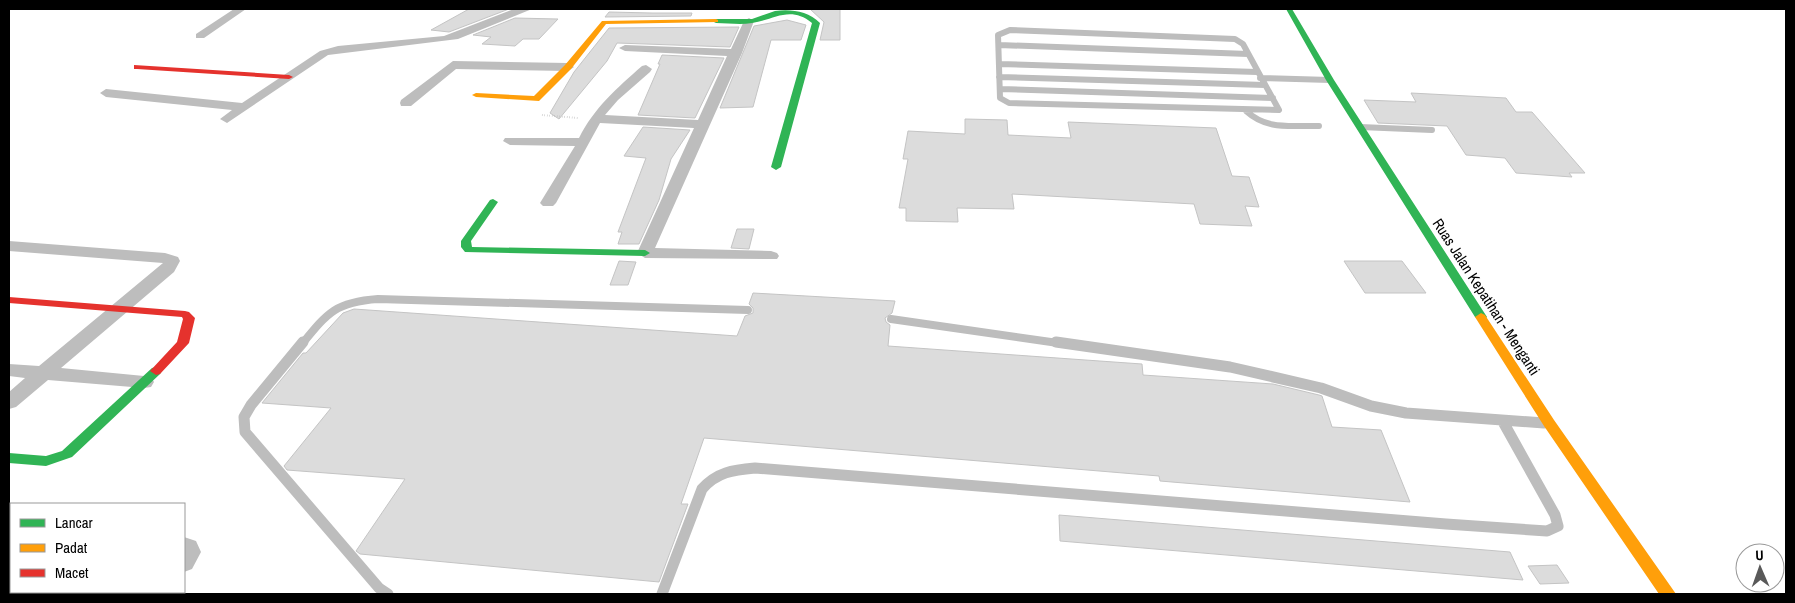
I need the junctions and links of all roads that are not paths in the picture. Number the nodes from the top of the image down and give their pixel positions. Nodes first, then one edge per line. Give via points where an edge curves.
1 (241, 9) edge
2 (527, 9) edge
3 (1289, 9) edge
4 (792, 11) edge
5 (749, 21) junction
6 (200, 36) dead end
7 (998, 45) junction
8 (625, 48) dead end
9 (736, 53) junction
10 (1248, 54) junction
11 (999, 64) junction
12 (137, 67) dead end
13 (568, 68) junction
14 (646, 69) dead end
15 (1259, 75) junction
16 (289, 77) junction
17 (999, 77) junction
18 (1330, 80) junction
19 (1265, 85) junction
20 (1000, 89) junction
21 (106, 93) dead end
22 (476, 95) dead end
23 (1272, 98) junction
24 (406, 103) dead end
25 (244, 106) junction
26 (1246, 111) junction
27 (227, 119) dead end
28 (595, 119) junction
29 (702, 124) junction
30 (1319, 126) dead end
31 (1360, 127) junction
32 (1432, 130) dead end
33 (510, 141) dead end
34 (584, 142) junction
35 (776, 167) dead end
36 (493, 202) dead end
37 (548, 203) dead end
38 (9, 246) edge
39 (645, 253) junction
40 (771, 256) dead end
41 (9, 300) edge
42 (121, 308) junction
43 (748, 310) dead end
44 (891, 320) dead end
45 (9, 370) edge
46 (44, 373) junction
47 (144, 382) junction
48 (9, 402) edge
49 (1502, 420) junction
50 (1549, 423) junction
51 (10, 460) edge
52 (185, 547) edge
53 (185, 560) edge
54 (388, 594) edge
55 (662, 594) edge
56 (1668, 594) edge

1 - 6 street
2 - 16 street via 451,37 324,53
3 - 18 street, Ruas Jalan Kepatihan - Menganti
4 - 5 street
4 - 35 street via 816,23
5 - 9 street
5 - 13 street via 604,22
7 - 10 lane
7 - 10 lane via 1001,32 1039,31 1224,38 1240,41
7 - 11 lane
8 - 9 street
9 - 29 street
10 - 15 lane
11 - 15 lane
11 - 17 lane
12 - 16 street
13 - 22 street via 536,99
13 - 24 street via 452,65
14 - 28 street
15 - 18 lane
15 - 19 lane
16 - 25 street
17 - 19 lane
17 - 20 lane
18 - 31 street, Ruas Jalan Kepatihan - Menganti
19 - 23 lane
20 - 23 lane
20 - 26 lane via 1000,98 1010,103
21 - 25 street
23 - 26 lane via 1279,110
25 - 27 street
26 - 30 lane via 1257,122 1268,126
28 - 29 street
28 - 34 street
29 - 39 street
31 - 32 lane
31 - 50 street, Ruas Jalan Kepatihan - Menganti
33 - 34 street
34 - 37 street
36 - 39 street via 466,241 469,250
38 - 42 street via 170,259 168,268
39 - 40 street
41 - 42 street
42 - 46 street
42 - 47 street via 188,315 183,344
43 - 54 lane via 378,299 353,301 336,308 314,329 250,405 244,417 245,432 379,588
44 - 49 lane via 1230,367 1321,388 1371,406 1406,414
45 - 46 street
46 - 47 street
46 - 48 street
47 - 51 street via 61,458 44,462
49 - 50 lane
49 - 55 lane via 1558,526 1547,531 1446,524 755,468 730,470 713,476 702,490
50 - 56 street, Ruas Jalan Kepatihan - Menganti
52 - 53 street via 189,552

